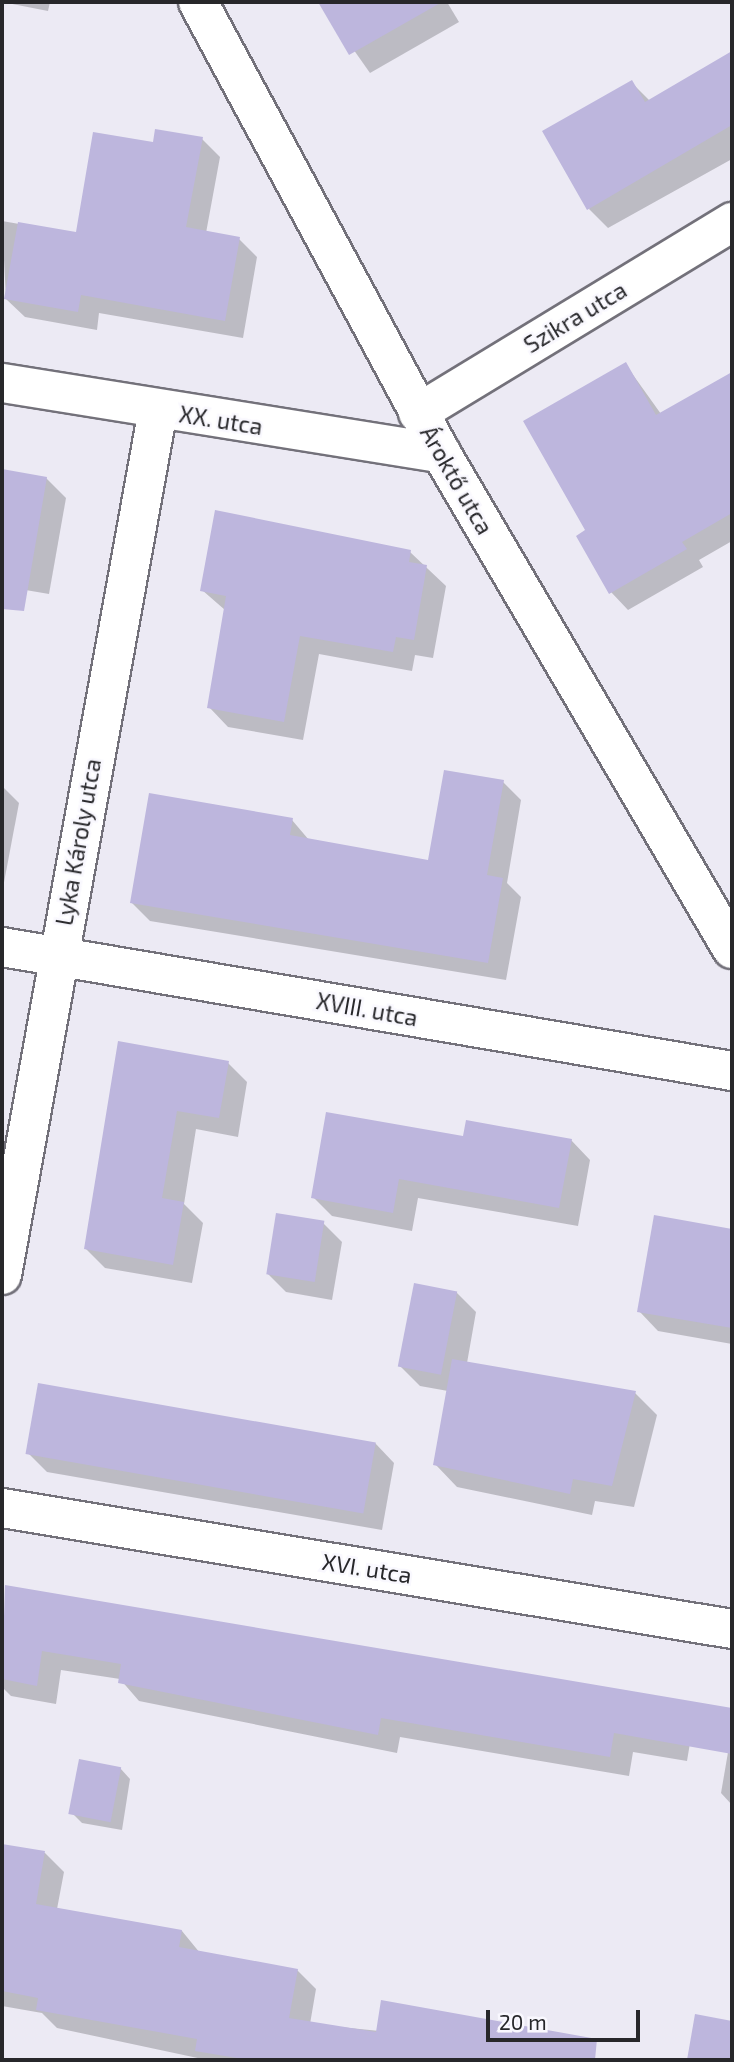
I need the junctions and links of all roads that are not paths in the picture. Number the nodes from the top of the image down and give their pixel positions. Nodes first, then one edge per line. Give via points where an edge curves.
1 (198, 2) edge
2 (732, 222) edge
3 (2, 383) edge
4 (158, 410) junction
5 (418, 413) junction
6 (441, 453) junction
7 (2, 947) edge
8 (732, 949) edge
9 (57, 956) junction
10 (732, 1071) edge
11 (2, 1275) edge
12 (2, 1508) edge
13 (732, 1629) edge

1 - 5 street, Ároktő utca
2 - 5 street, Szikra utca
3 - 4 street, XX. utca
4 - 6 street, XX. utca
4 - 9 street, Lyka Károly utca
5 - 6 street, Ároktő utca
6 - 8 street, Ároktő utca
7 - 9 street, XVIII. utca
9 - 10 street, XVIII. utca
9 - 11 street, Lyka Károly utca
12 - 13 street, XVI. utca

